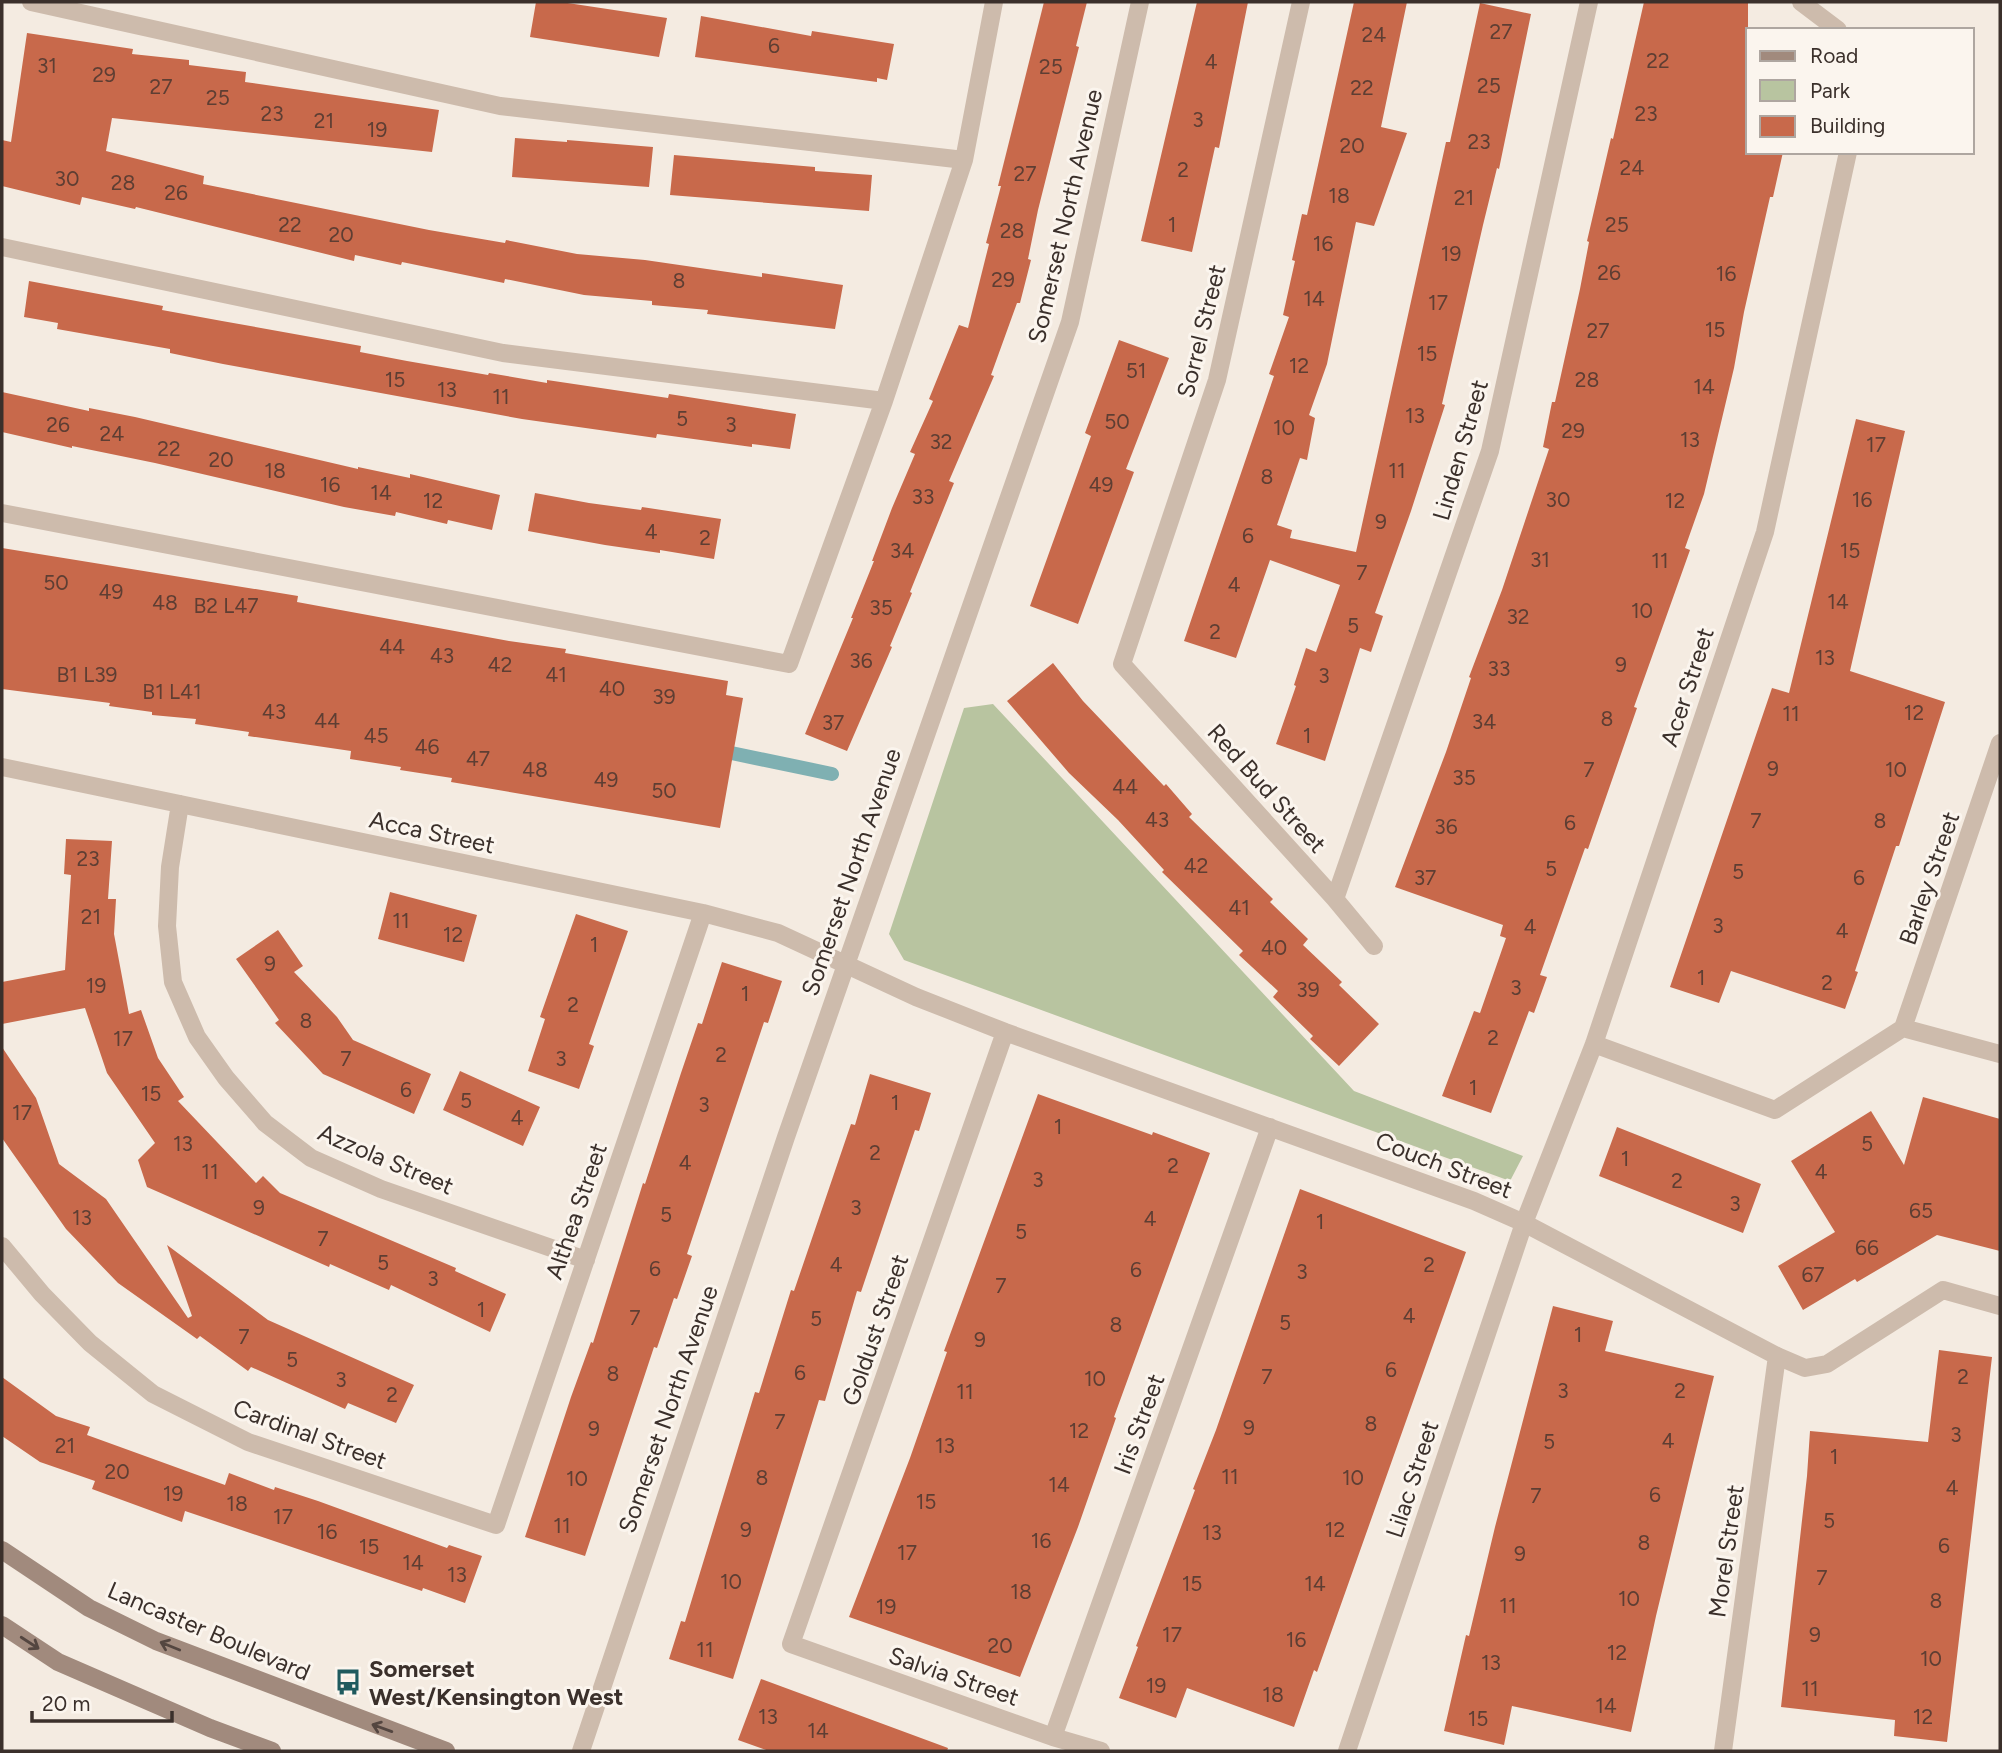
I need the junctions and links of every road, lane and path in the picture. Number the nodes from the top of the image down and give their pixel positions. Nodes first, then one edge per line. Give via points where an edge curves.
1 (31, 2) edge
2 (994, 2) edge
3 (1140, 2) edge
4 (1301, 2) edge
5 (1589, 2) edge
6 (1801, 2) edge
7 (1835, 28) edge
8 (1848, 154) edge
9 (964, 160) junction
10 (2, 247) edge
11 (884, 401) junction
12 (2, 513) edge
13 (1122, 664) joint
14 (2000, 743) edge
15 (2, 767) edge
16 (180, 804) junction
17 (1335, 899) junction
18 (703, 913) junction
19 (1374, 946) dead end
20 (845, 965) junction
21 (1903, 1027) junction
22 (1005, 1032) junction
23 (1594, 1044) junction
24 (2000, 1054) edge
25 (1270, 1127) junction
26 (1524, 1223) junction
27 (2, 1246) edge
28 (586, 1260) junction
29 (2000, 1306) edge
30 (1777, 1356) junction
31 (496, 1525) joint
32 (2, 1550) edge
33 (2, 1625) edge
34 (791, 1644) joint
35 (1053, 1737) junction
36 (272, 1751) edge
37 (446, 1751) edge
38 (581, 1751) edge
39 (1101, 1751) edge
40 (1347, 1751) edge
41 (1723, 1751) edge

1 - 9 street via 499,106
2 - 9 street
3 - 20 street, Somerset North Avenue via 1070,322
4 - 13 street, Sorrel Street via 1217,380
5 - 17 street, Linden Street via 1490,451
6 - 7 street
8 - 23 street, Acer Street via 1765,532
9 - 11 street
10 - 11 street via 503,353
11 - 12 street via 789,664
13 - 17 street, Red Bud Street
14 - 21 street, Barley Street
15 - 16 street, Acca Street
16 - 18 street, Acca Street
16 - 28 street, Azzola Street via 167,926 173,982 197,1037 265,1124 311,1158 381,1189
17 - 19 street, Red Bud Street
18 - 20 street, Acca Street via 778,933
18 - 28 street, Althea Street
20 - 22 street, Couch Street
20 - 38 street, Somerset North Avenue
21 - 23 street via 1774,1110
21 - 24 street
22 - 25 street, Couch Street
22 - 34 street, Goldust Street
23 - 26 street, Acer Street
25 - 26 street, Couch Street
25 - 35 street, Iris Street
26 - 30 street, Couch Street
26 - 40 street, Lilac Street
27 - 31 street, Cardinal Street via 90,1343 153,1394 248,1442
28 - 31 street, Althea Street
29 - 30 street, Couch Street via 1943,1290 1827,1364 1805,1368
30 - 41 street, Morel Street
37 -> 32 main road, Lancaster Boulevard via 156,1641 89,1608
33 -> 36 main road via 58,1662
34 - 35 street, Salvia Street
35 - 39 street, Salvia Street

